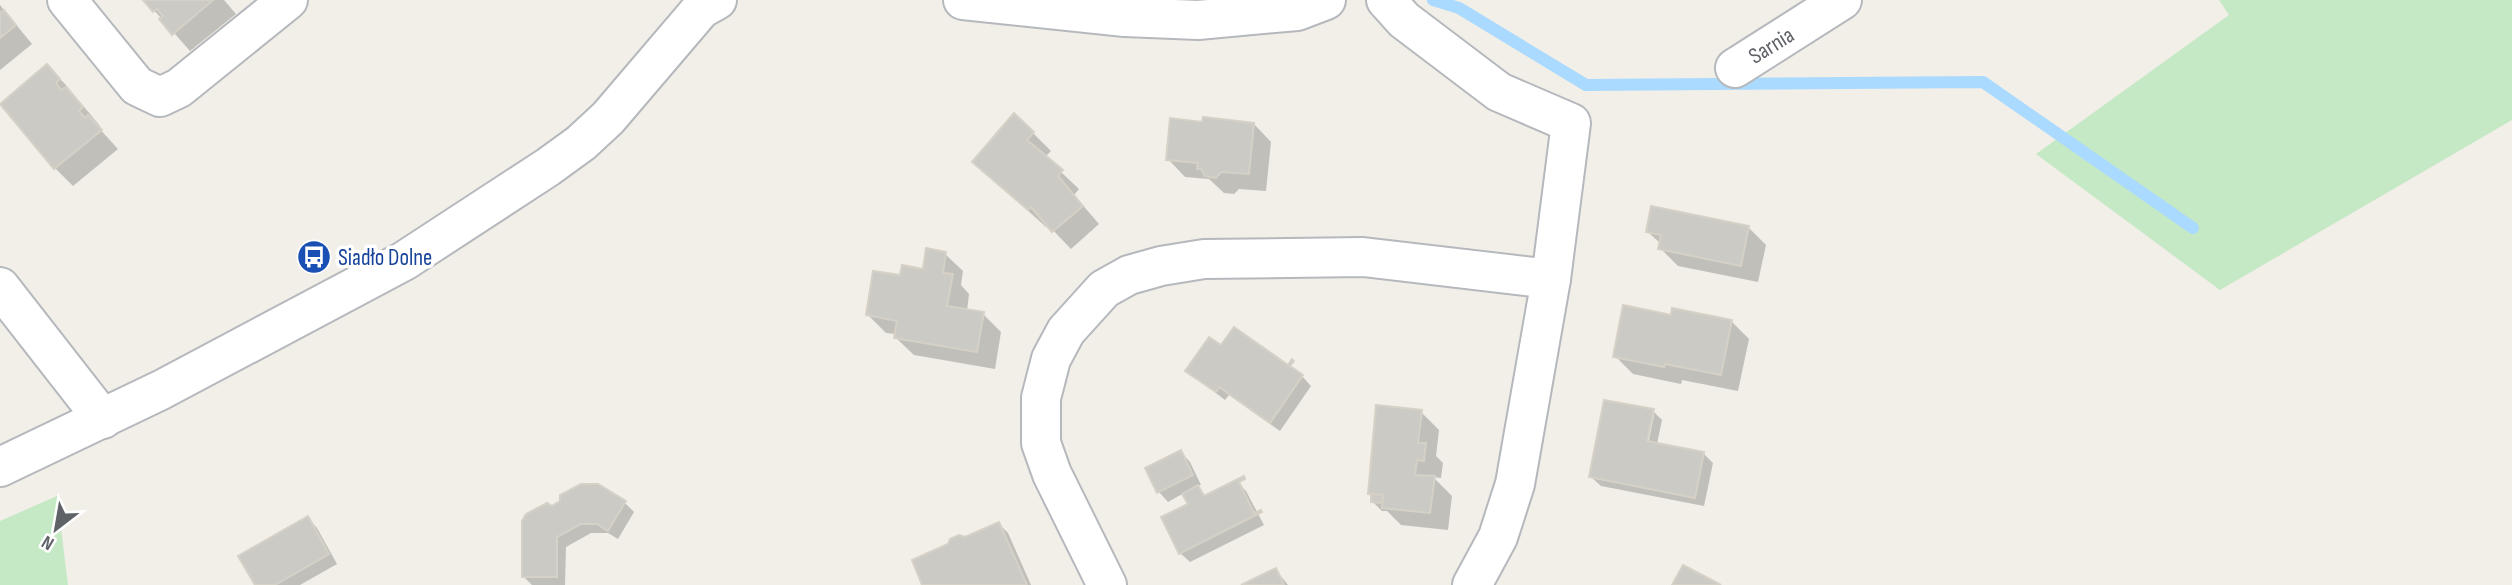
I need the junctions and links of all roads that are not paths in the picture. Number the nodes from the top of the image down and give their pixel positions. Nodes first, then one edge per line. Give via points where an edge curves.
1 (67, 0) edge
2 (288, 0) edge
3 (717, 0) edge
4 (963, 0) edge
5 (1326, 0) edge
6 (1386, 0) edge
7 (1842, 0) edge
8 (1735, 68) dead end
9 (1550, 279) junction
10 (0, 287) edge
11 (103, 419) junction
12 (0, 467) edge
13 (1107, 585) edge
14 (1472, 585) edge

1 - 2 street via 137,86 160,97 179,88
3 - 11 street via 686,25 608,118 548,167 404,261
4 - 5 street via 1198,20 1297,11
6 - 9 street via 1404,20 1499,92 1571,123
7 - 8 street, Sarnia
9 - 13 street via 1363,257 1204,259 1129,275 1104,289 1066,331 1051,359 1041,398 1041,443
9 - 14 street via 1515,484 1498,537
10 - 11 street
11 - 12 street

